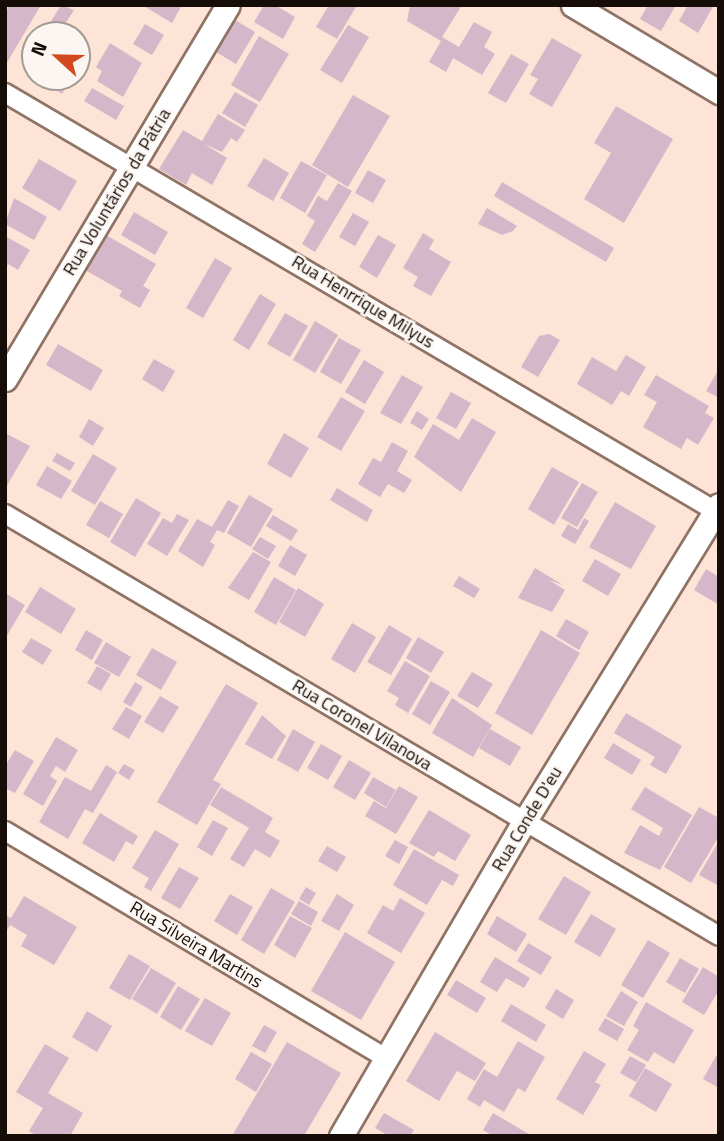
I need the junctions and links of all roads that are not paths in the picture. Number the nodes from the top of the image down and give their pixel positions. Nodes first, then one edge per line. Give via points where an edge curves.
1 (228, 5) edge
2 (573, 5) edge
3 (719, 92) edge
4 (5, 93) edge
5 (134, 166) junction
6 (5, 379) edge
7 (717, 510) edge
8 (5, 514) edge
9 (524, 822) junction
10 (5, 831) edge
11 (719, 936) edge
12 (387, 1059) junction
13 (342, 1135) edge

1 - 5 street, Rua Voluntários da Pátria
2 - 3 street
4 - 5 street, Rua Henrrique Milyus
5 - 6 street, Rua Voluntários da Pátria
5 - 7 street, Rua Henrrique Milyus
7 - 9 street, Rua Conde D'eu
8 - 9 street, Rua Coronel Vilanova
9 - 11 street, Rua Coronel Vilanova
9 - 12 street, Rua Conde D'eu
10 - 12 street, Rua Silveira Martins
12 - 13 street, Rua Conde D'eu

